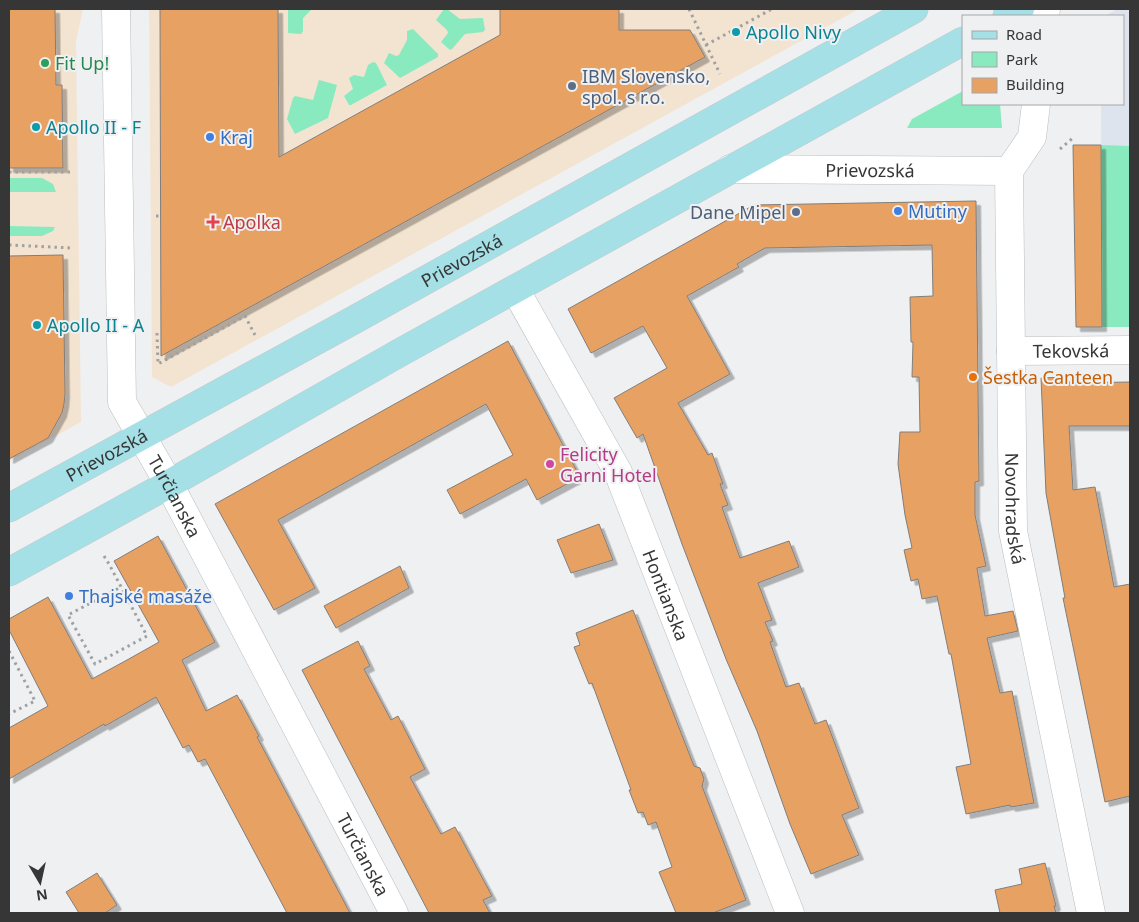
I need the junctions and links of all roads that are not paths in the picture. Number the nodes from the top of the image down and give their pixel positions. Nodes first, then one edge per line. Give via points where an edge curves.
1 (116, 9) edge
2 (914, 9) edge
3 (1020, 9) edge
4 (1009, 15) edge
5 (962, 42) edge
6 (1036, 105) edge
7 (730, 170) junction
8 (1009, 171) junction
9 (516, 289) junction
10 (1130, 350) edge
11 (1011, 351) junction
12 (141, 434) junction
13 (169, 484) junction
14 (9, 508) edge
15 (9, 572) edge
16 (394, 913) edge
17 (790, 913) edge
18 (1091, 913) edge

1 - 12 street, Turčianska via 122,402
2 - 12 main road, Prievozská via 352,321
3 - 4 main road
5 - 7 main road, Prievozská
6 - 8 street via 1032,137
7 - 8 street, Prievozská
7 - 9 main road, Prievozská
8 - 11 street, Novohradská
9 - 13 main road, Prievozská
9 - 17 street, Hontianska via 618,472
10 - 11 street, Tekovská
11 - 18 street, Novohradská via 1013,531
12 - 13 street, Turčianska
12 - 14 main road, Prievozská
13 - 15 main road, Prievozská
13 - 16 street, Turčianska

